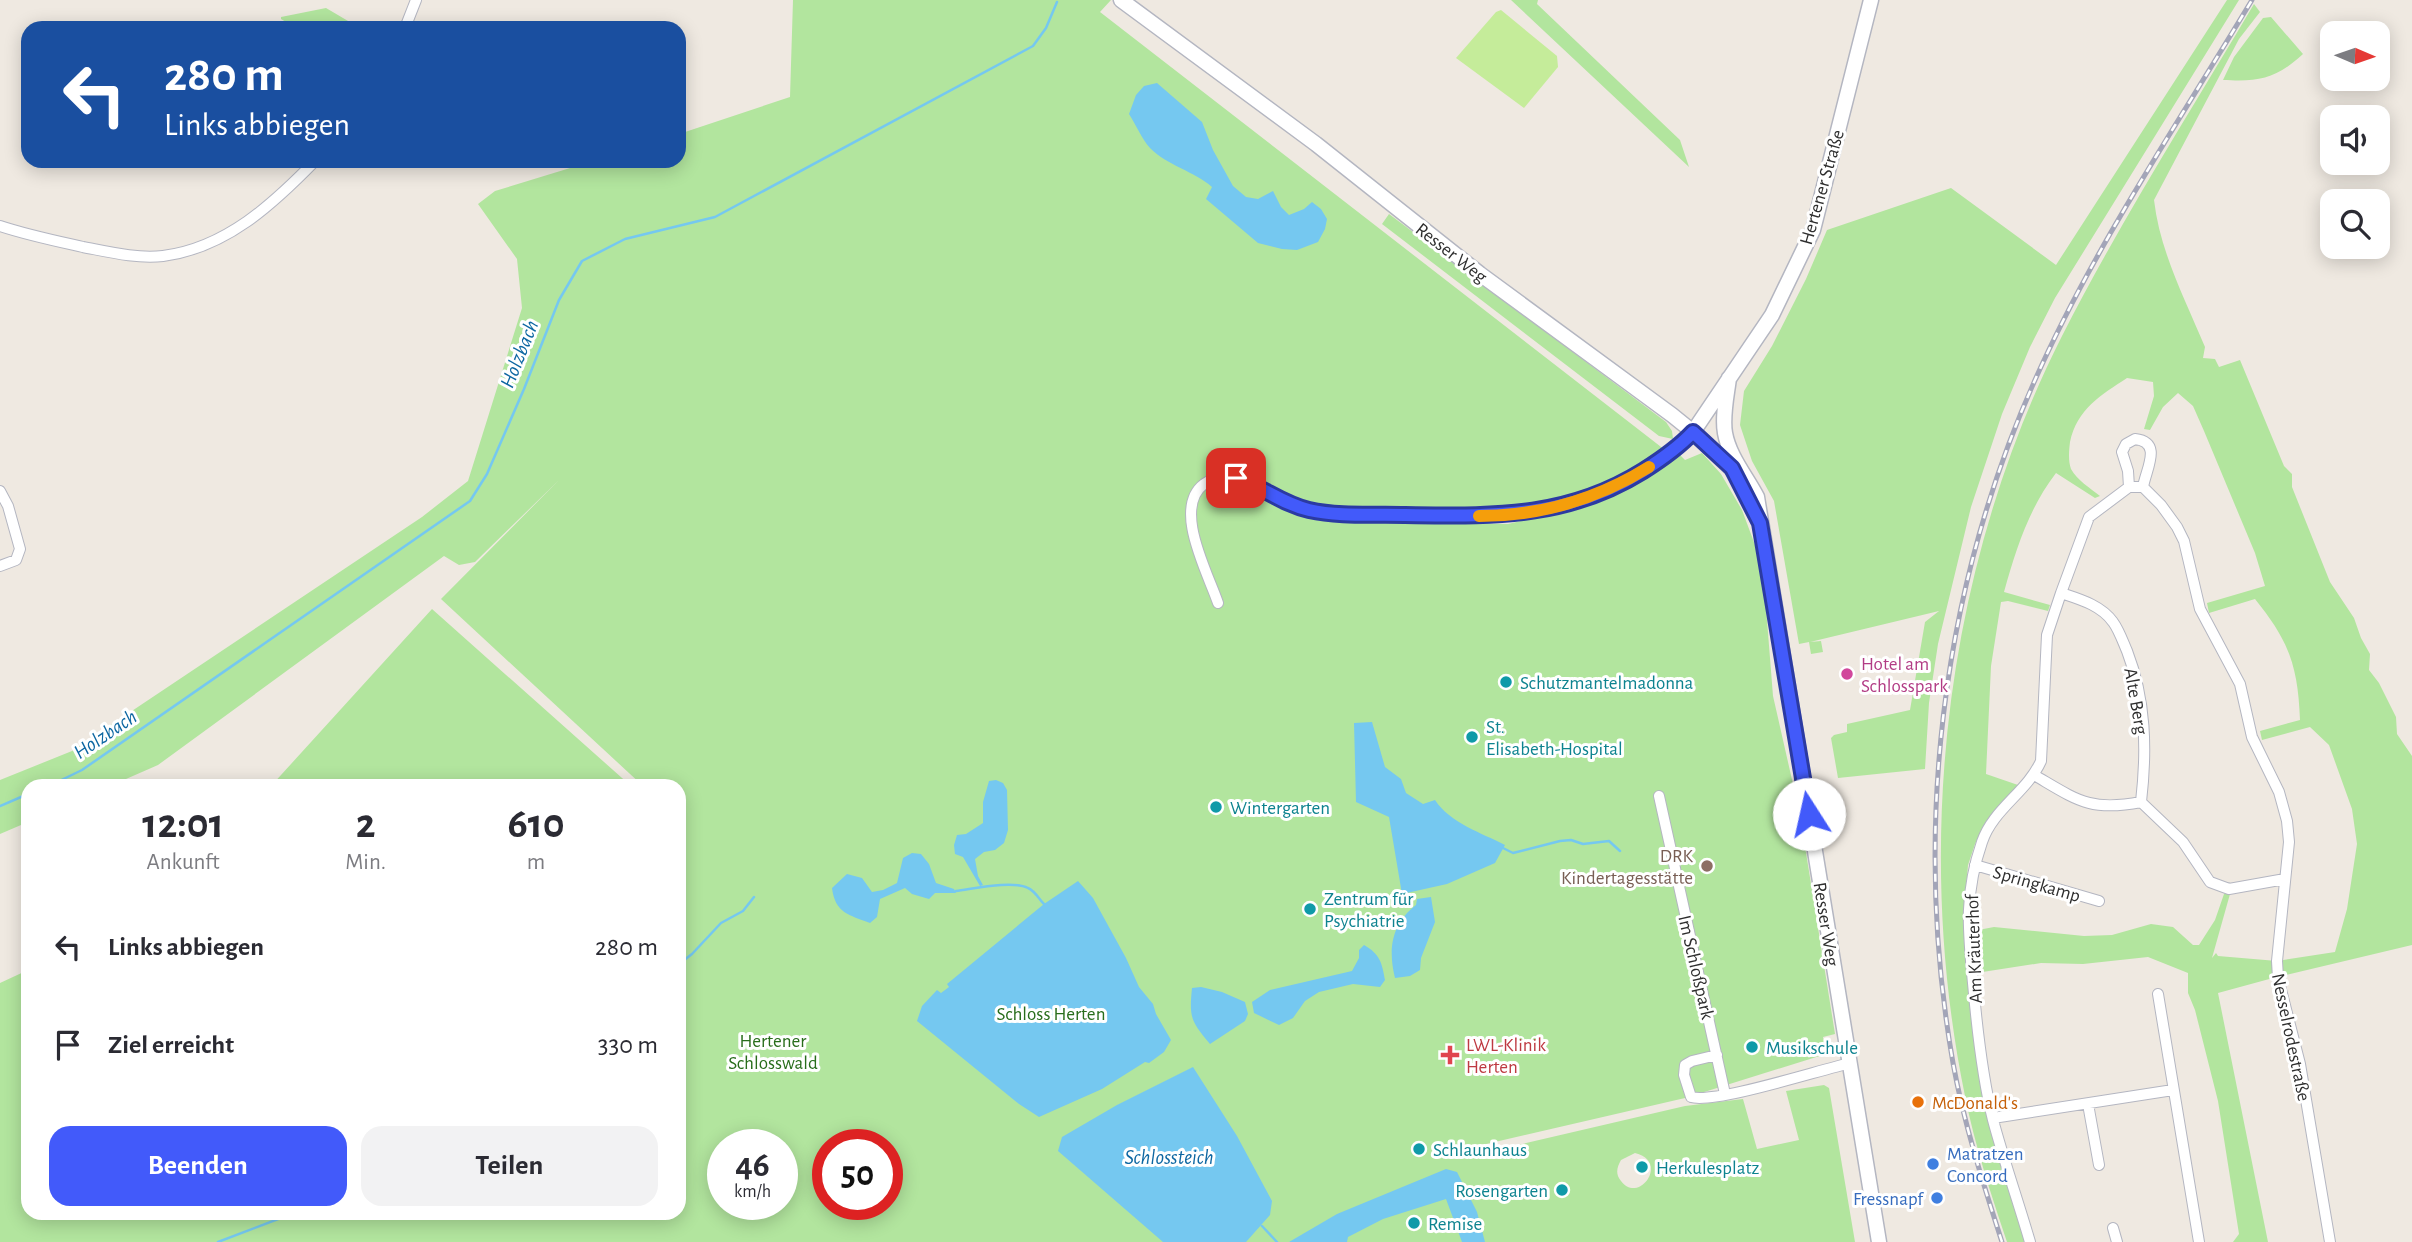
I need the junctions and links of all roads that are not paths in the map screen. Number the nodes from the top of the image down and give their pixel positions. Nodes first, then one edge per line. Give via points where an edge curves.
1 (416, 0) edge
2 (1121, 0) edge
3 (1871, 0) edge
4 (408, 21) edge
5 (308, 168) edge
6 (0, 226) edge
7 (1730, 378) junction
8 (1693, 432) junction
9 (2129, 487) junction
10 (2143, 487) junction
11 (0, 491) edge
12 (1760, 523) junction
13 (0, 566) edge
14 (2061, 593) junction
15 (1219, 603) dead end
16 (2034, 775) junction
17 (1659, 796) dead end
18 (2141, 802) junction
19 (1975, 866) junction
20 (2285, 879) junction
21 (2099, 901) dead end
22 (2158, 994) dead end
23 (1717, 1055) junction
24 (1851, 1063) junction
25 (2173, 1090) junction
26 (1725, 1094) junction
27 (2088, 1104) junction
28 (1993, 1118) junction
29 (2099, 1165) dead end
30 (2113, 1228) dead end
31 (1879, 1242) edge
32 (2030, 1242) edge
33 (2117, 1242) edge
34 (2199, 1242) edge
35 (2330, 1242) edge

1 - 4 street
2 - 8 main road, Resser Weg
3 - 7 main road, Hertener Straße via 1812,230 1772,315
5 - 6 street via 246,224 205,245 163,256 121,254
7 - 8 main road, Hertener Straße
7 - 12 main road, Resser Weg via 1724,432 1732,456 1757,497
8 - 12 main road, Resser Weg via 1732,468
8 - 15 street via 1674,452 1609,490 1566,506 1508,515 1312,510 1236,478 1212,480 1197,491 1190,520
9 - 10 street
9 - 10 street via 2122,452 2134,439 2150,444 2152,457
9 - 14 street, Am Kräuterhof via 2089,517
10 - 20 street, Nesselrodestraße via 2177,527 2200,609 2240,684 2252,737 2279,792 2287,821
11 - 13 street via 20,549 16,560
12 - 24 main road, Resser Weg
14 - 16 street, Am Kräuterhof via 2048,635 2040,761
14 - 18 street, Alte Berg via 2092,604 2113,621 2136,677 2143,712
16 - 18 street via 2082,803 2118,807
16 - 19 street, Am Kräuterhof via 1989,826
17 - 23 street, Im Schloßpark
18 - 20 street via 2183,842 2210,882 2229,889
19 - 21 street, Springkamp
19 - 28 street, Am Kräuterhof via 1968,896 1969,938 1978,1034
20 - 35 street, Nesselrodestraße via 2278,978 2300,1064
22 - 25 street
23 - 26 street, Im Schloßpark
23 - 26 street via 1685,1065 1687,1087 1696,1098
24 - 26 street
24 - 31 main road, Resser Weg
25 - 27 street
25 - 34 street
27 - 28 street
27 - 29 street
28 - 32 street, Am Kräuterhof
30 - 33 street

